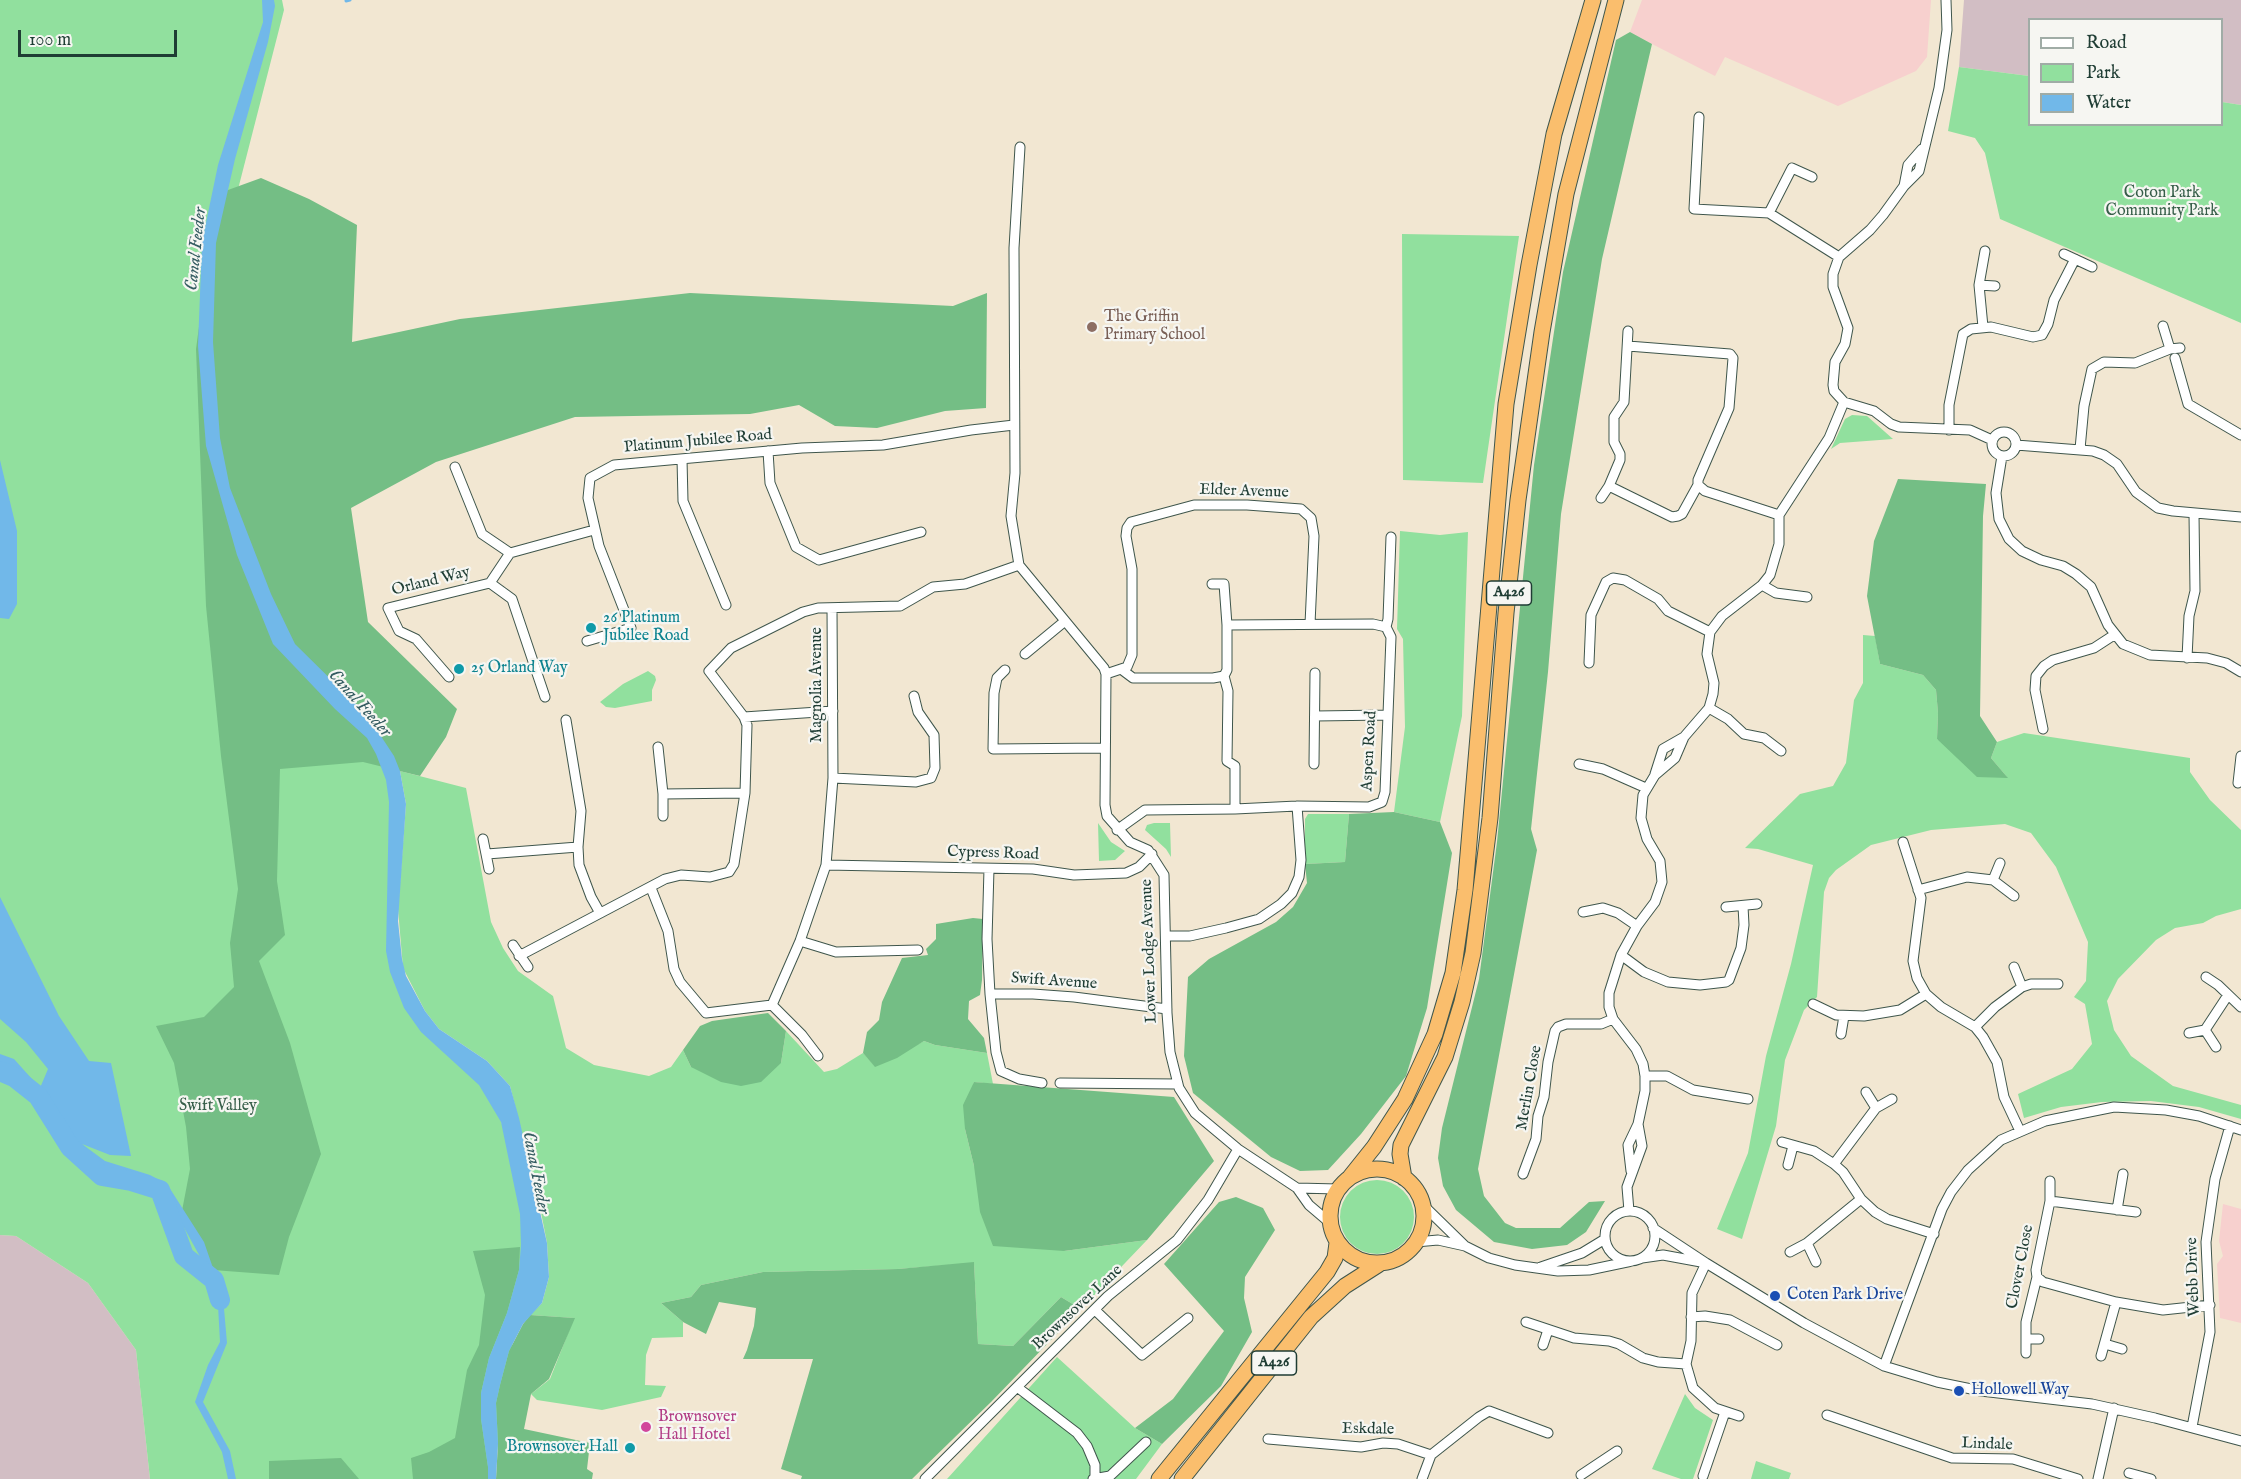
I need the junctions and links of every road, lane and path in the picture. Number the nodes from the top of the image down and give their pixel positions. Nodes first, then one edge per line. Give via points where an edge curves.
1 (1593, 0) edge
2 (1947, 0) edge
3 (1616, 1) edge
4 (1699, 117) dead end
5 (1020, 147) dead end
6 (1812, 177) dead end
7 (1769, 213) junction
8 (1984, 251) dead end
9 (2064, 254) dead end
10 (1839, 257) junction
11 (2075, 259) junction
12 (2092, 267) dead end
13 (1979, 285) junction
14 (1995, 286) dead end
15 (2163, 326) dead end
16 (1983, 327) junction
17 (1628, 331) dead end
18 (1628, 346) junction
19 (2175, 358) dead end
20 (1844, 402) junction
21 (1014, 425) junction
22 (1949, 430) junction
23 (2241, 435) edge
24 (1992, 440) junction
25 (2016, 444) junction
26 (2079, 449) junction
27 (768, 452) junction
28 (2002, 456) junction
29 (682, 459) junction
30 (455, 467) dead end
31 (1698, 485) junction
32 (1609, 486) junction
33 (1601, 498) dead end
34 (2194, 514) junction
35 (1779, 515) junction
36 (2241, 517) edge
37 (594, 530) junction
38 (921, 532) dead end
39 (1391, 537) dead end
40 (510, 553) junction
41 (1019, 565) junction
42 (490, 583) junction
43 (1212, 584) dead end
44 (1762, 585) junction
45 (1807, 597) dead end
46 (726, 605) dead end
47 (832, 608) junction
48 (1065, 621) junction
49 (1310, 624) junction
50 (1227, 625) junction
51 (1386, 627) junction
52 (1710, 632) junction
53 (2114, 634) junction
54 (587, 642) dead end
55 (1024, 654) dead end
56 (2187, 658) junction
57 (1589, 663) dead end
58 (1121, 669) junction
59 (1005, 670) dead end
60 (2241, 672) edge
61 (1106, 674) junction
62 (1315, 674) dead end
63 (1224, 676) junction
64 (449, 677) dead end
65 (914, 696) dead end
66 (545, 698) dead end
67 (1709, 708) junction
68 (833, 711) junction
69 (1387, 715) junction
70 (1315, 716) junction
71 (744, 717) junction
72 (566, 720) dead end
73 (2043, 729) dead end
74 (1684, 736) junction
75 (658, 747) dead end
76 (1106, 748) junction
77 (1781, 751) dead end
78 (2241, 756) edge
79 (1314, 764) dead end
80 (1580, 764) dead end
81 (2240, 769) edge
82 (1655, 775) junction
83 (833, 778) junction
84 (2238, 783) dead end
85 (1646, 788) junction
86 (745, 793) junction
87 (663, 794) junction
88 (1297, 806) junction
89 (1235, 809) junction
90 (663, 816) dead end
91 (1117, 830) junction
92 (483, 839) dead end
93 (1902, 842) dead end
94 (578, 847) junction
95 (487, 854) junction
96 (1152, 855) junction
97 (2000, 863) dead end
98 (826, 865) junction
99 (489, 869) dead end
100 (989, 869) junction
101 (1993, 880) junction
102 (651, 888) junction
103 (1918, 890) junction
104 (2014, 896) dead end
105 (1757, 904) dead end
106 (1743, 906) junction
107 (1726, 907) dead end
108 (1584, 912) dead end
109 (600, 914) junction
110 (1637, 926) junction
111 (1166, 936) junction
112 (801, 941) junction
113 (513, 945) dead end
114 (918, 950) dead end
115 (1621, 955) junction
116 (519, 956) junction
117 (528, 967) dead end
118 (2014, 968) dead end
119 (2206, 977) dead end
120 (2058, 984) dead end
121 (2022, 987) junction
122 (990, 994) junction
123 (1926, 994) junction
124 (2228, 995) junction
125 (1813, 1004) dead end
126 (772, 1005) junction
127 (2241, 1007) edge
128 (1167, 1009) junction
129 (1844, 1016) junction
130 (1613, 1019) junction
131 (1975, 1027) junction
132 (2205, 1030) junction
133 (2189, 1033) dead end
134 (1841, 1034) dead end
135 (2216, 1047) dead end
136 (818, 1056) dead end
137 (1645, 1076) junction
138 (1042, 1083) dead end
139 (1060, 1083) dead end
140 (1178, 1084) junction
141 (1866, 1092) dead end
142 (1748, 1099) dead end
143 (1892, 1099) dead end
144 (1876, 1108) junction
145 (2230, 1126) junction
146 (2241, 1130) edge
147 (2020, 1131) junction
148 (1782, 1142) dead end
149 (1793, 1146) junction
150 (1238, 1149) junction
151 (1834, 1164) junction
152 (1788, 1165) dead end
153 (1523, 1174) dead end
154 (2123, 1174) dead end
155 (1350, 1177) junction
156 (1404, 1178) junction
157 (2050, 1181) dead end
158 (1296, 1188) junction
159 (1338, 1189) junction
160 (1861, 1199) junction
161 (2050, 1201) junction
162 (1423, 1205) junction
163 (2117, 1210) junction
164 (1629, 1211) junction
165 (2136, 1212) dead end
166 (1329, 1222) junction
167 (1653, 1228) junction
168 (1934, 1234) junction
169 (1605, 1239) junction
170 (1416, 1242) junction
171 (1338, 1243) junction
172 (1807, 1243) junction
173 (1465, 1246) junction
174 (1791, 1252) dead end
175 (1642, 1258) junction
176 (1632, 1262) junction
177 (1816, 1262) dead end
178 (1382, 1263) junction
179 (1706, 1263) junction
180 (1541, 1268) junction
181 (2037, 1277) junction
182 (2116, 1302) junction
183 (2210, 1305) junction
184 (1095, 1310) junction
185 (1691, 1317) junction
186 (1188, 1318) dead end
187 (1526, 1322) dead end
188 (1548, 1330) junction
189 (2026, 1339) junction
190 (2039, 1339) dead end
191 (2105, 1344) junction
192 (1542, 1345) dead end
193 (1777, 1345) dead end
194 (2122, 1349) dead end
195 (2026, 1353) dead end
196 (2102, 1356) dead end
197 (1686, 1364) junction
198 (1884, 1365) junction
199 (1017, 1387) junction
200 (2114, 1408) junction
201 (1725, 1412) junction
202 (1827, 1415) dead end
203 (1739, 1416) dead end
204 (2192, 1427) junction
205 (1548, 1433) dead end
206 (1268, 1439) dead end
207 (2241, 1441) edge
208 (1146, 1442) dead end
209 (1617, 1451) dead end
210 (1431, 1455) junction
211 (1581, 1465) dead end
212 (2129, 1473) dead end
213 (1703, 1476) dead end
214 (1581, 1477) edge
215 (926, 1479) edge
216 (1094, 1479) edge
217 (1159, 1479) edge
218 (1182, 1479) edge
219 (1422, 1479) edge
220 (2078, 1479) edge
221 (2098, 1479) edge
222 (2151, 1479) edge

1 - 155 highway, A426 via 1554,134 1506,404 1465,890 1453,973 1435,1034 1405,1099
2 - 10 street via 1939,88 1923,148 1908,165 1904,186 1883,215
3 - 156 highway, A426 via 1566,194 1542,332 1518,500 1490,818 1473,953 1445,1057 1401,1144
4 - 7 street via 1694,209
5 - 21 street via 1013,282
6 - 7 street via 1792,168
7 - 10 street
8 - 13 street
9 - 11 street
10 - 20 street via 1833,287 1848,328 1835,362 1833,385
11 - 12 street
11 - 16 street via 2056,294 2042,335 2033,337
13 - 14 street
13 - 16 street
15 - 26 street via 2175,348 2135,363 2104,362 2092,369
16 - 22 street via 1961,337 1949,405
17 - 18 street
18 - 31 street via 1730,354 1733,358 1729,408
18 - 32 street via 1624,402 1614,417 1614,442 1620,460
19 - 23 street via 2188,404
20 - 22 street via 1874,411 1891,424
20 - 35 street via 1830,438
21 - 27 street, Platinum Jubilee Road via 883,445
21 - 41 street via 1011,516
22 - 24 street via 1970,430
24 - 25 street via 2000,433 2008,433
24 - 28 street via 1994,451
25 - 26 street
25 - 28 street via 2010,454
26 - 34 street via 2104,455 2117,464 2136,492 2158,508
27 - 29 street, Platinum Jubilee Road
27 - 38 street via 770,483 796,547 819,560
28 - 53 street via 1996,493 1999,519 2009,539 2022,551 2063,566 2091,587
29 - 37 street, Platinum Jubilee Road via 614,465 590,478 588,498
29 - 46 street via 683,501
30 - 40 street via 482,534
31 - 32 street via 1682,514 1672,517
31 - 35 street via 1705,491
32 - 33 street
34 - 36 street
34 - 56 street via 2195,591
35 - 44 street via 1777,554
37 - 40 street
37 - 54 street, Platinum Jubilee Road via 631,628
39 - 51 street, Aspen Road
40 - 42 street, Orland Way
41 - 47 street, Magnolia Avenue via 965,584 933,587 900,606
41 - 48 street
42 - 64 street, Orland Way via 388,608 399,631 416,639
42 - 66 street via 512,599
43 - 50 street via 1224,584
44 - 45 street via 1776,593
44 - 52 street via 1722,616
47 - 68 street, Magnolia Avenue
47 - 71 street via 803,612 753,636 731,648 709,671
48 - 55 street
48 - 61 street
49 - 50 street
49 - 51 street
49 - 58 street, Elder Avenue via 1314,536 1311,518 1301,509 1194,505 1131,522 1127,528 1132,569 1132,655 1127,667
50 - 63 street
51 - 69 street, Aspen Road via 1391,637
52 - 57 street via 1668,611 1658,599 1625,580 1613,578 1606,582 1591,615
52 - 67 street via 1707,654 1714,683
53 - 56 street via 2135,651
53 - 73 street via 2094,648 2053,660 2036,676
56 - 60 street via 2207,658
58 - 61 street
58 - 63 street via 1133,678
59 - 76 street via 997,678 994,693 993,749
61 - 76 street
62 - 70 street
63 - 89 street via 1228,691 1227,761 1235,766
65 - 83 street via 918,712 934,735 935,768 931,778 916,782
67 - 74 street
67 - 77 street via 1744,734 1764,738
68 - 71 street
68 - 83 street, Magnolia Avenue
69 - 70 street
69 - 88 street, Aspen Road via 1382,802 1369,807
70 - 79 street
71 - 86 street
72 - 94 street via 581,811
74 - 82 street via 1675,758
74 - 82 street via 1663,749
75 - 87 street
76 - 91 street via 1105,805
78 - 81 street
80 - 85 street via 1603,769
81 - 84 street
82 - 85 street
83 - 98 street, Magnolia Avenue
85 - 110 street via 1641,818 1660,861 1662,882 1655,902
86 - 87 street
86 - 102 street via 734,864 729,872 681,875
87 - 90 street
88 - 89 street, Aspen Road
88 - 111 street via 1299,877 1292,893 1281,904 1259,919 1235,926 1190,936
89 - 91 street, Aspen Road via 1145,810
91 - 96 street, Lower Lodge Avenue
92 - 95 street
93 - 103 street
94 - 95 street
94 - 109 street via 579,865
95 - 99 street
96 - 100 street, Cypress Road via 1126,873
96 - 111 street, Lower Lodge Avenue via 1164,875
97 - 101 street
98 - 100 street, Cypress Road
98 - 112 street, Magnolia Avenue
100 - 122 street, Swift Avenue
101 - 103 street via 1966,877
101 - 104 street
102 - 109 street
102 - 126 street via 666,924 674,969 706,1013
103 - 123 street via 1921,907 1913,960
105 - 106 street
106 - 107 street
106 - 115 street via 1741,948 1726,982 1668,982 1644,972
108 - 110 street via 1603,908
109 - 116 street
110 - 115 street
111 - 128 street, Lower Lodge Avenue
112 - 114 street via 836,952
112 - 126 street, Magnolia Avenue
113 - 116 street
115 - 130 street via 1609,993
116 - 117 street
118 - 121 street
119 - 124 street
120 - 121 street
121 - 131 street
122 - 128 street, Swift Avenue via 1074,997
122 - 138 street via 1001,1071
123 - 129 street via 1900,1010
123 - 131 street
124 - 127 street
124 - 132 street
125 - 129 street
126 - 136 street
128 - 140 street, Lower Lodge Avenue via 1170,1052
129 - 134 street
130 - 137 street via 1636,1049
130 - 153 street, Merlin Close via 1601,1024 1557,1027 1536,1139
131 - 147 street via 1997,1062 2004,1097
132 - 133 street
132 - 135 street
137 - 142 street via 1667,1076 1693,1090
137 - 164 street via 1638,1124 1641,1146 1627,1187
139 - 140 street
140 - 150 street, Lower Lodge Avenue via 1195,1113
141 - 144 street
143 - 144 street
144 - 151 street
145 - 146 street
145 - 147 street via 2166,1110 2114,1107 2045,1120
145 - 183 street, Webb Drive via 2215,1179 2206,1242
147 - 168 street via 2001,1140 1968,1170 1951,1192
148 - 149 street
149 - 151 street via 1814,1151
149 - 152 street
150 - 158 street, Lower Lodge Avenue
150 - 184 street, Brownsover Lane via 1208,1200 1177,1240
151 - 160 street
154 - 163 street
155 - 156 highway via 1377,1169
155 - 159 highway
156 - 162 highway
157 - 161 street, Clover Close
158 - 159 street
158 - 166 street, Lower Lodge Avenue
159 - 166 highway via 1332,1199
160 - 168 street via 1887,1219
160 - 172 street
161 - 163 street
161 - 181 street, Clover Close
162 - 170 highway via 1423,1224
162 - 173 street
163 - 165 street
164 - 167 street via 1646,1218
164 - 169 street via 1610,1220
166 - 171 highway
167 - 175 street via 1651,1250
167 - 179 street
168 - 198 street
169 - 176 street via 1614,1256
169 - 180 street via 1582,1253
170 - 173 street via 1438,1240
170 - 178 highway via 1401,1256
171 - 178 highway via 1357,1259
171 - 217 highway, A426 via 1327,1272
172 - 174 street
172 - 177 street
173 - 180 street via 1489,1258
175 - 176 street
175 - 179 street via 1664,1255
176 - 180 street via 1589,1270
178 - 218 highway, A426 via 1345,1286 1311,1317
179 - 185 street via 1692,1293
179 - 198 street via 1804,1323
181 - 182 street
181 - 189 street, Clover Close
182 - 183 street via 2163,1310
182 - 191 street
183 - 204 street, Webb Drive via 2210,1332
184 - 186 street via 1142,1355
184 - 199 street, Brownsover Lane
185 - 193 street via 1730,1320
185 - 197 street
187 - 188 street
188 - 192 street
188 - 197 street via 1574,1338 1609,1341 1651,1360
189 - 190 street
189 - 195 street, Clover Close
191 - 194 street
191 - 196 street
197 - 201 street via 1693,1388
198 - 200 street via 1959,1387
199 - 215 street, Brownsover Lane
199 - 216 street via 1077,1433 1095,1465
200 - 204 street
200 - 221 street
201 - 203 street
201 - 213 street
202 - 220 street, Lindale via 1952,1458 2013,1459
204 - 207 street
205 - 210 street via 1489,1411
206 - 210 street, Eskdale via 1361,1447 1398,1444
208 - 216 street via 1110,1476
209 - 214 street
210 - 219 street
211 - 214 street
212 - 222 street

